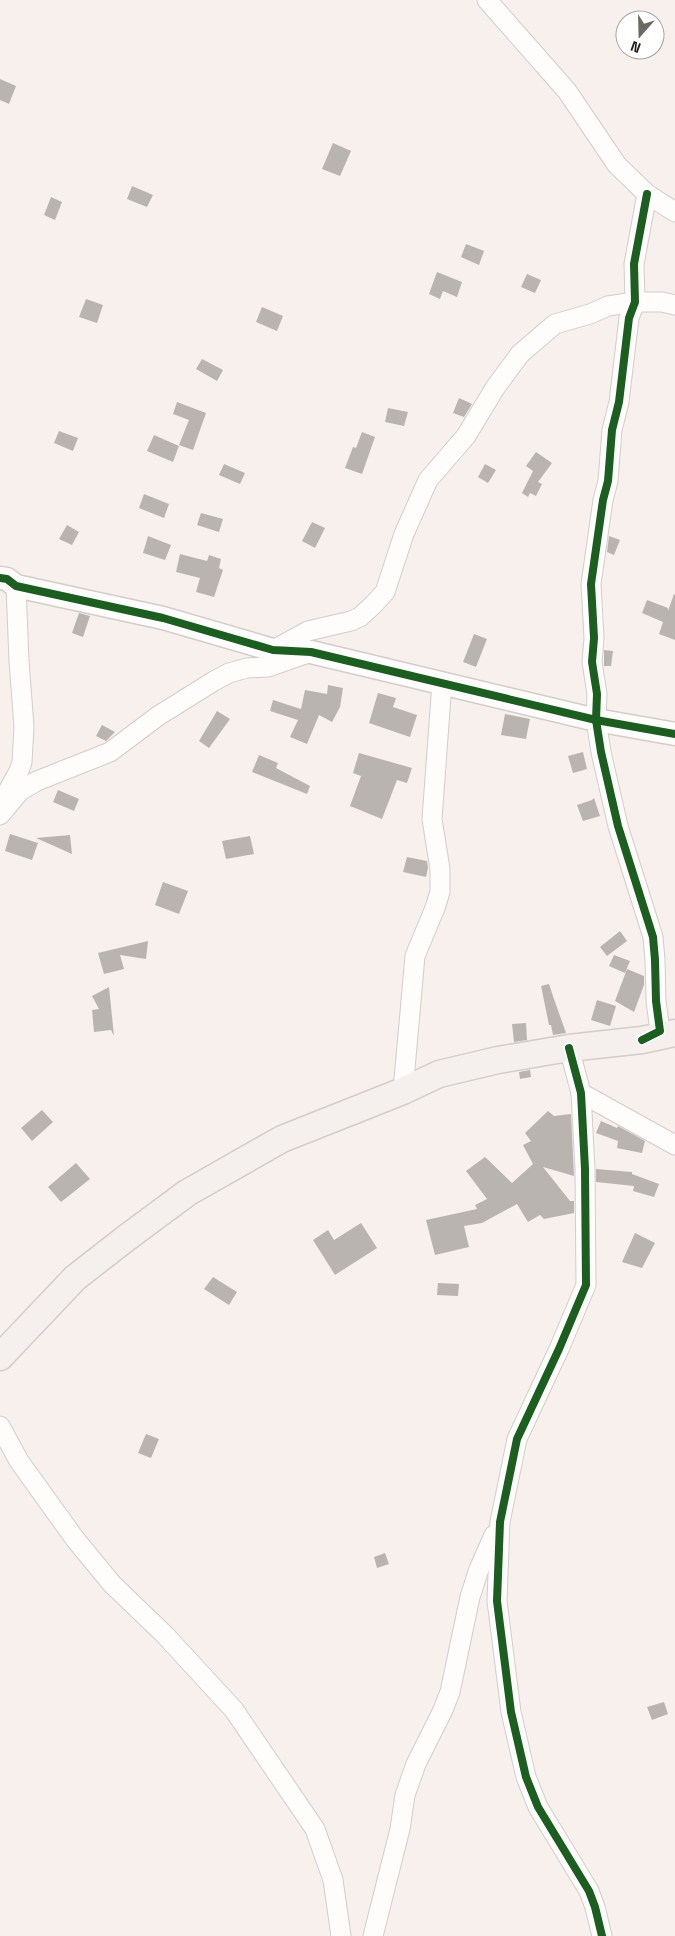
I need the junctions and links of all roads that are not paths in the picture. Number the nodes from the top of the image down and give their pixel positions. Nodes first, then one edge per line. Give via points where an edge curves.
1 (487, 0) edge
2 (647, 194) junction
3 (675, 212) edge
4 (636, 302) junction
5 (675, 305) edge
6 (8, 582) edge
7 (273, 650) junction
8 (311, 652) junction
9 (437, 682) junction
10 (596, 720) junction
11 (675, 734) edge
12 (0, 808) edge
13 (0, 815) edge
14 (675, 1033) edge
15 (642, 1040) junction
16 (569, 1048) junction
17 (404, 1091) junction
18 (581, 1094) junction
19 (675, 1145) edge
20 (1, 1354) edge
21 (0, 1426) edge
22 (500, 1522) junction
23 (342, 1936) edge
24 (373, 1936) edge
25 (602, 1936) edge

1 - 2 street via 567,92 617,165
2 - 3 street
2 - 4 street via 634,264
4 - 5 street
4 - 7 street via 608,306 554,324 520,354 466,436 428,480 379,599 360,617 308,631
4 - 10 street via 629,318 591,584
6 - 7 street via 163,618
6 - 12 street via 24,727 22,762
7 - 8 street
8 - 9 street
8 - 13 street via 268,667 229,673 158,716 110,752 37,780 20,791
9 - 10 street
9 - 17 street via 432,819 440,869 440,892 415,956
10 - 11 street
10 - 15 street via 618,826 653,937 660,1031
14 - 15 main road
15 - 16 main road
16 - 17 main road via 439,1074
16 - 18 street
17 - 20 main road via 282,1139 187,1193 75,1278
18 - 19 street
18 - 22 street via 586,1285 517,1439
21 - 23 street via 19,1460 76,1539 112,1584 165,1635 234,1710 316,1828 333,1880
22 - 24 street via 470,1596 450,1692 416,1764 406,1795
22 - 25 street via 497,1600 511,1712 526,1777 538,1808 589,1891

